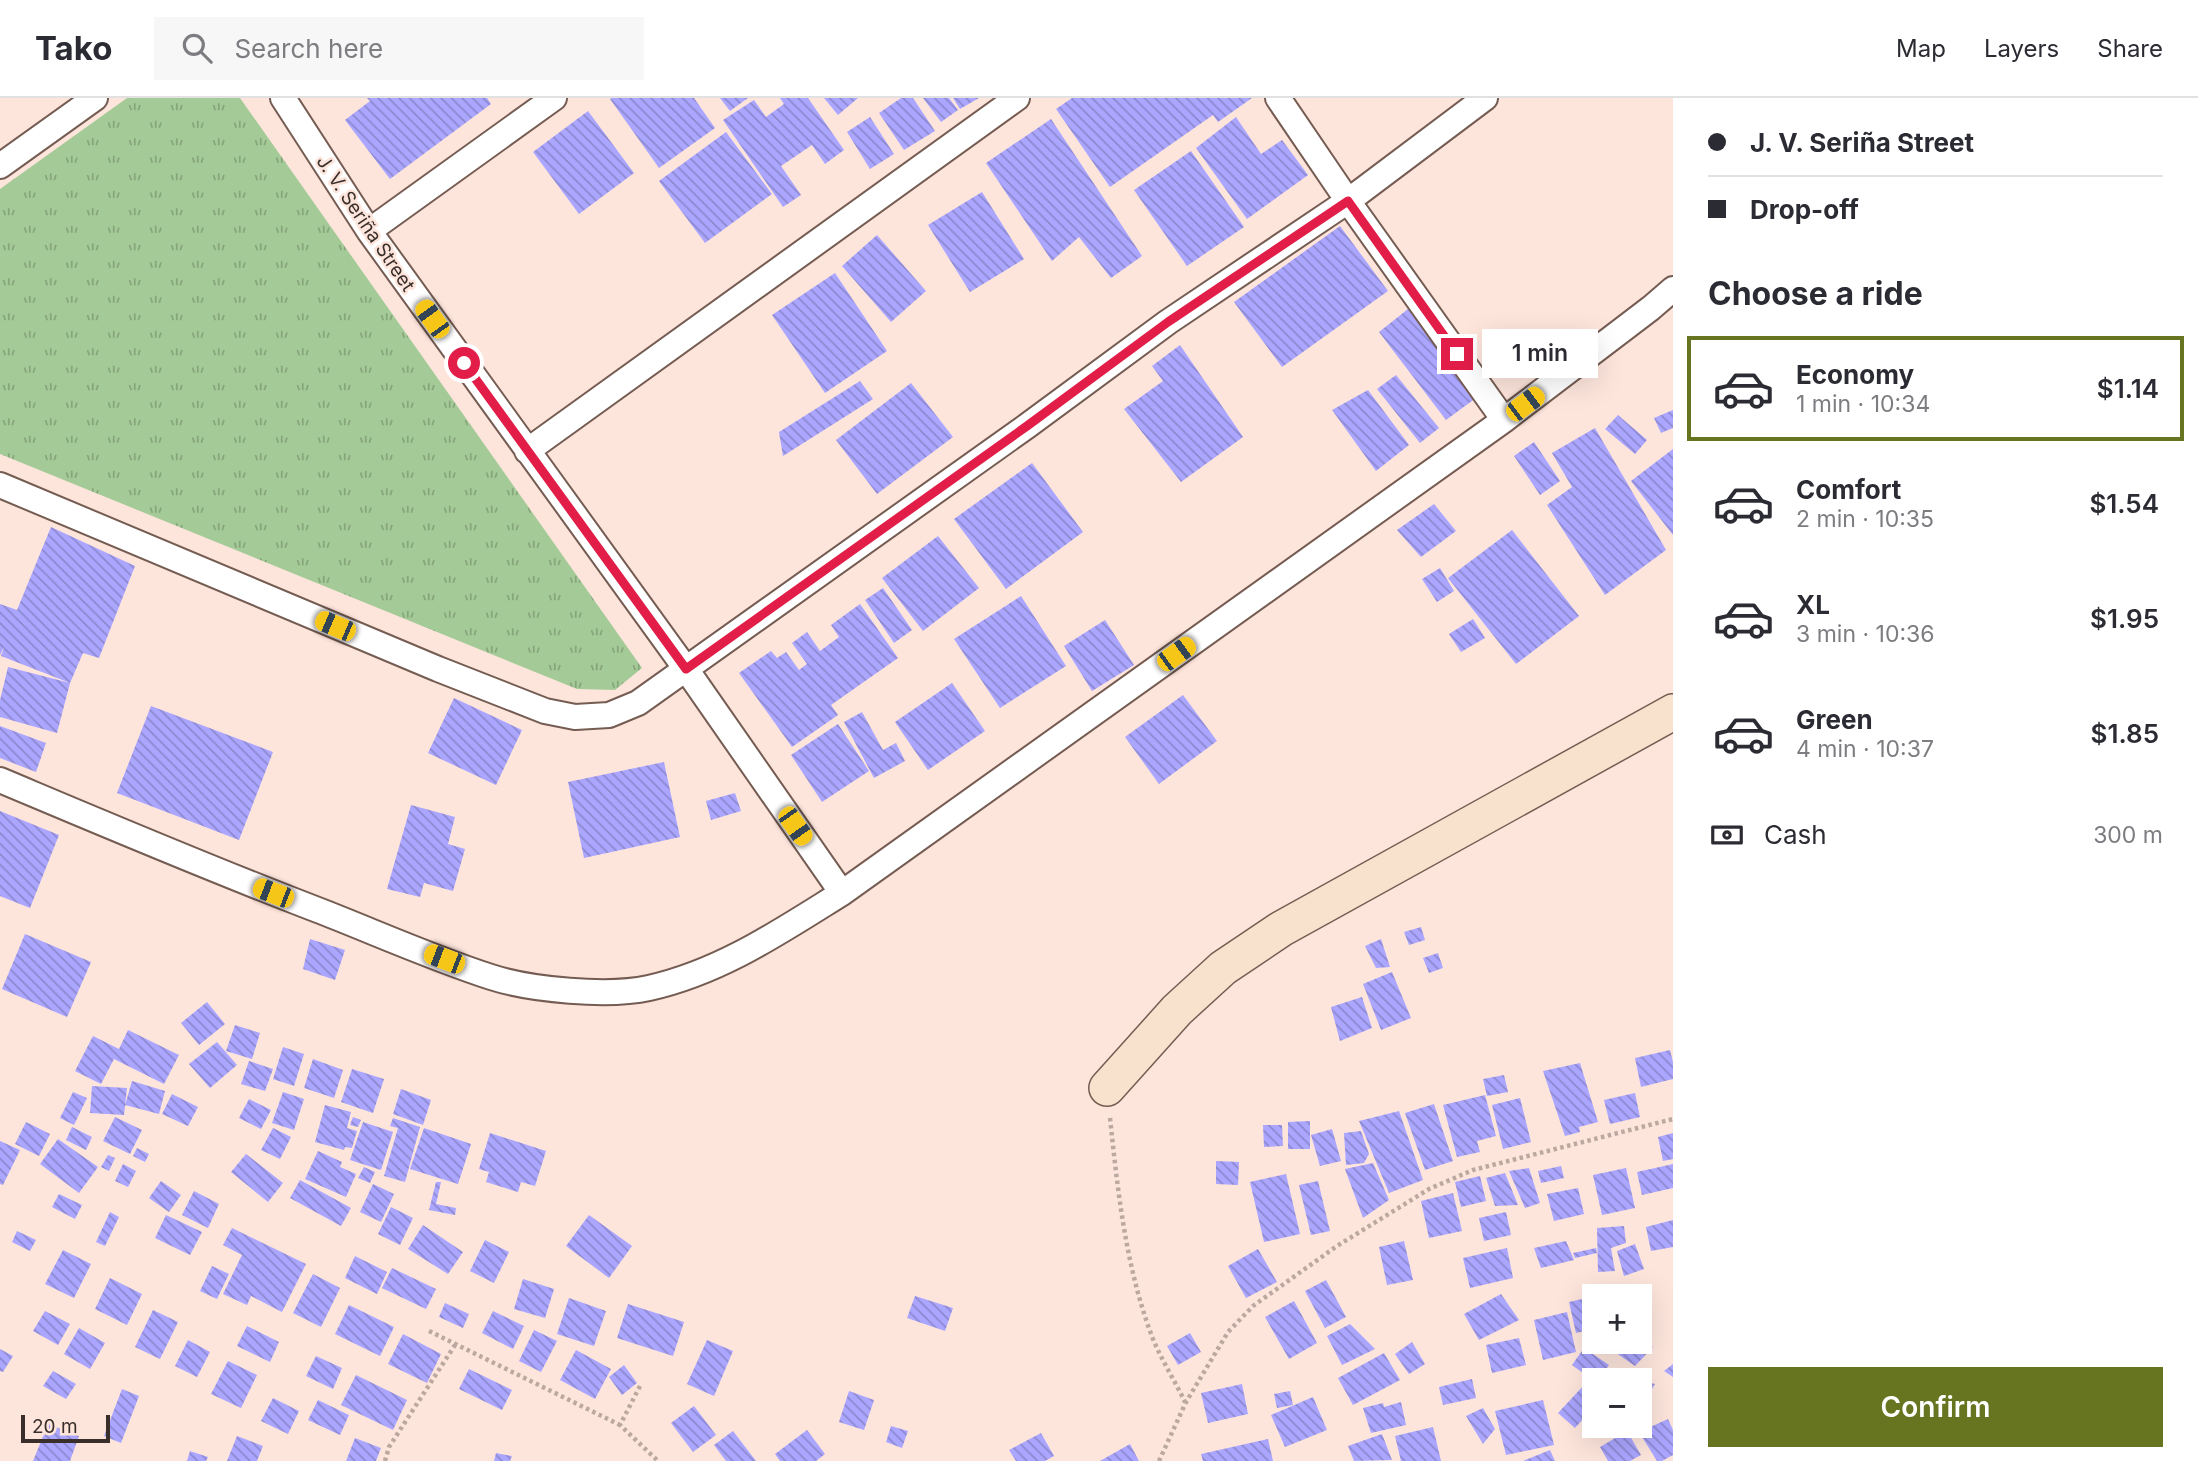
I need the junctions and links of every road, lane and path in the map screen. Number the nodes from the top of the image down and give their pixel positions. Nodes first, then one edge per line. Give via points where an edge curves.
1 (95, 98) edge
2 (283, 98) edge
3 (554, 98) edge
4 (1017, 98) edge
5 (1278, 98) edge
6 (1485, 98) edge
7 (0, 166) edge
8 (1348, 201) junction
9 (369, 230) junction
10 (1673, 289) edge
11 (1504, 420) junction
12 (527, 451) junction
13 (0, 485) edge
14 (686, 669) junction
15 (1673, 712) edge
16 (0, 780) edge
17 (842, 893) junction
18 (1107, 1088) joint
19 (1673, 1119) edge
20 (429, 1331) dead end
21 (455, 1345) junction
22 (640, 1386) dead end
23 (1186, 1402) junction
24 (620, 1425) junction
25 (385, 1461) edge
26 (658, 1461) edge
27 (1159, 1461) edge

1 - 7 street
2 - 9 street, J. V. Seriña Street
3 - 9 street
4 - 12 street
5 - 8 street
6 - 8 street
8 - 11 street
8 - 14 street via 1168,322
9 - 12 street, J. V. Seriña Street
10 - 11 street
11 - 17 street
12 - 14 street, J. V. Seriña Street
13 - 14 street via 545,711 575,717 609,715 638,703
14 - 17 street, J. V. Seriña Street
15 - 18 street via 1281,929 1223,968 1177,1010
16 - 17 street via 224,874 494,978 554,989 604,992 648,988 702,972 751,950
18 - 23 path via 1122,1212 1139,1296 1154,1342
19 - 23 path via 1473,1170 1429,1189 1253,1306 1228,1332
20 - 21 path
21 - 24 path
21 - 25 path via 389,1447
22 - 24 path
23 - 27 path
24 - 26 path

